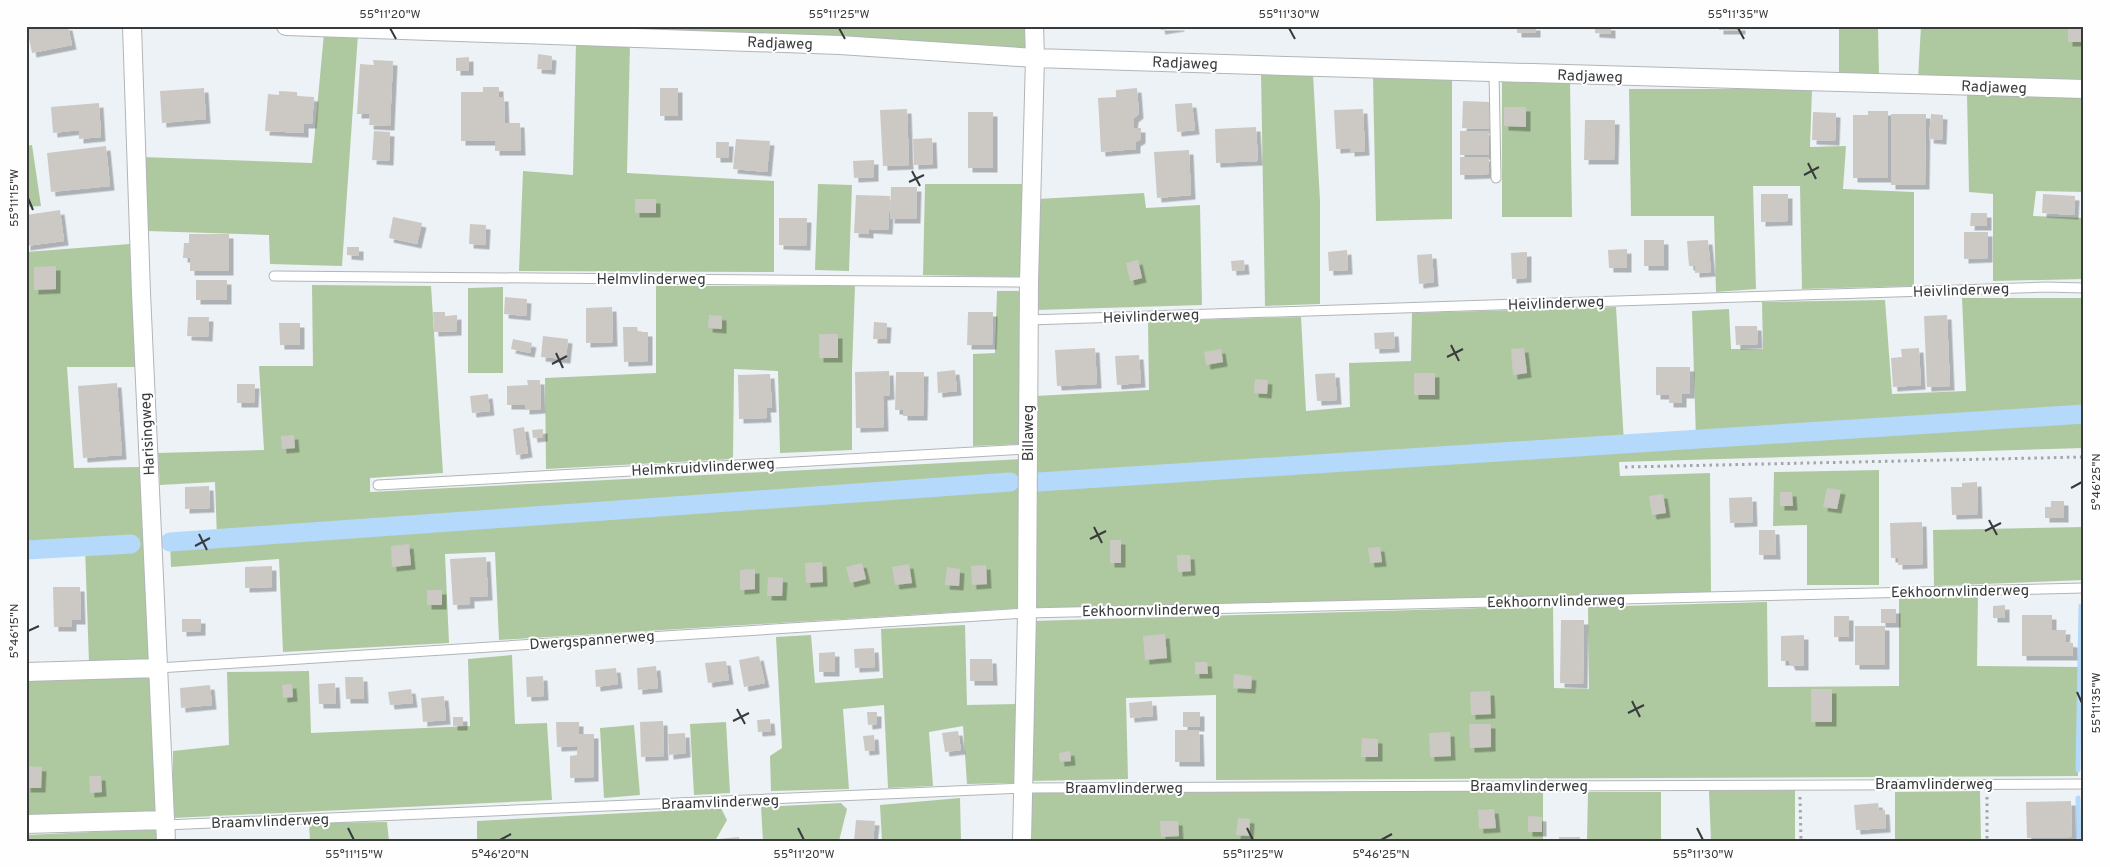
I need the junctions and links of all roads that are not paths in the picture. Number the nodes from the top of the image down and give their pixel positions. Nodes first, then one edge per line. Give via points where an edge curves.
1 (132, 26) edge
2 (286, 26) edge
3 (1034, 26) edge
4 (1035, 58) junction
5 (1494, 74) junction
6 (2084, 89) edge
7 (1496, 178) dead end
8 (274, 276) dead end
9 (1029, 282) junction
10 (2084, 288) edge
11 (1029, 320) junction
12 (1028, 449) junction
13 (378, 485) dead end
14 (2084, 588) edge
15 (1027, 613) junction
16 (158, 668) junction
17 (26, 672) edge
18 (2084, 784) edge
19 (1023, 788) junction
20 (26, 824) edge
21 (166, 829) edge
22 (1022, 841) edge

1 - 16 street, Harisingweg
2 - 4 street, Radjaweg via 840,45
3 - 4 street, Billaweg
4 - 5 street, Radjaweg
4 - 9 street, Billaweg
5 - 6 street, Radjaweg
5 - 7 lane
8 - 9 lane, Helmvlinderweg
9 - 11 street, Billaweg
10 - 11 lane, Heivlinderweg
11 - 12 street, Billaweg
12 - 13 lane, Helmkruidvlinderweg
12 - 15 street, Billaweg
14 - 15 lane, Eekhoornvlinderweg
15 - 16 lane, Dwergspannerweg
15 - 19 street, Billaweg
16 - 17 street
16 - 21 street, Harisingweg
18 - 19 lane, Braamvlinderweg
19 - 21 lane, Braamvlinderweg
19 - 22 street, Billaweg
20 - 21 street

